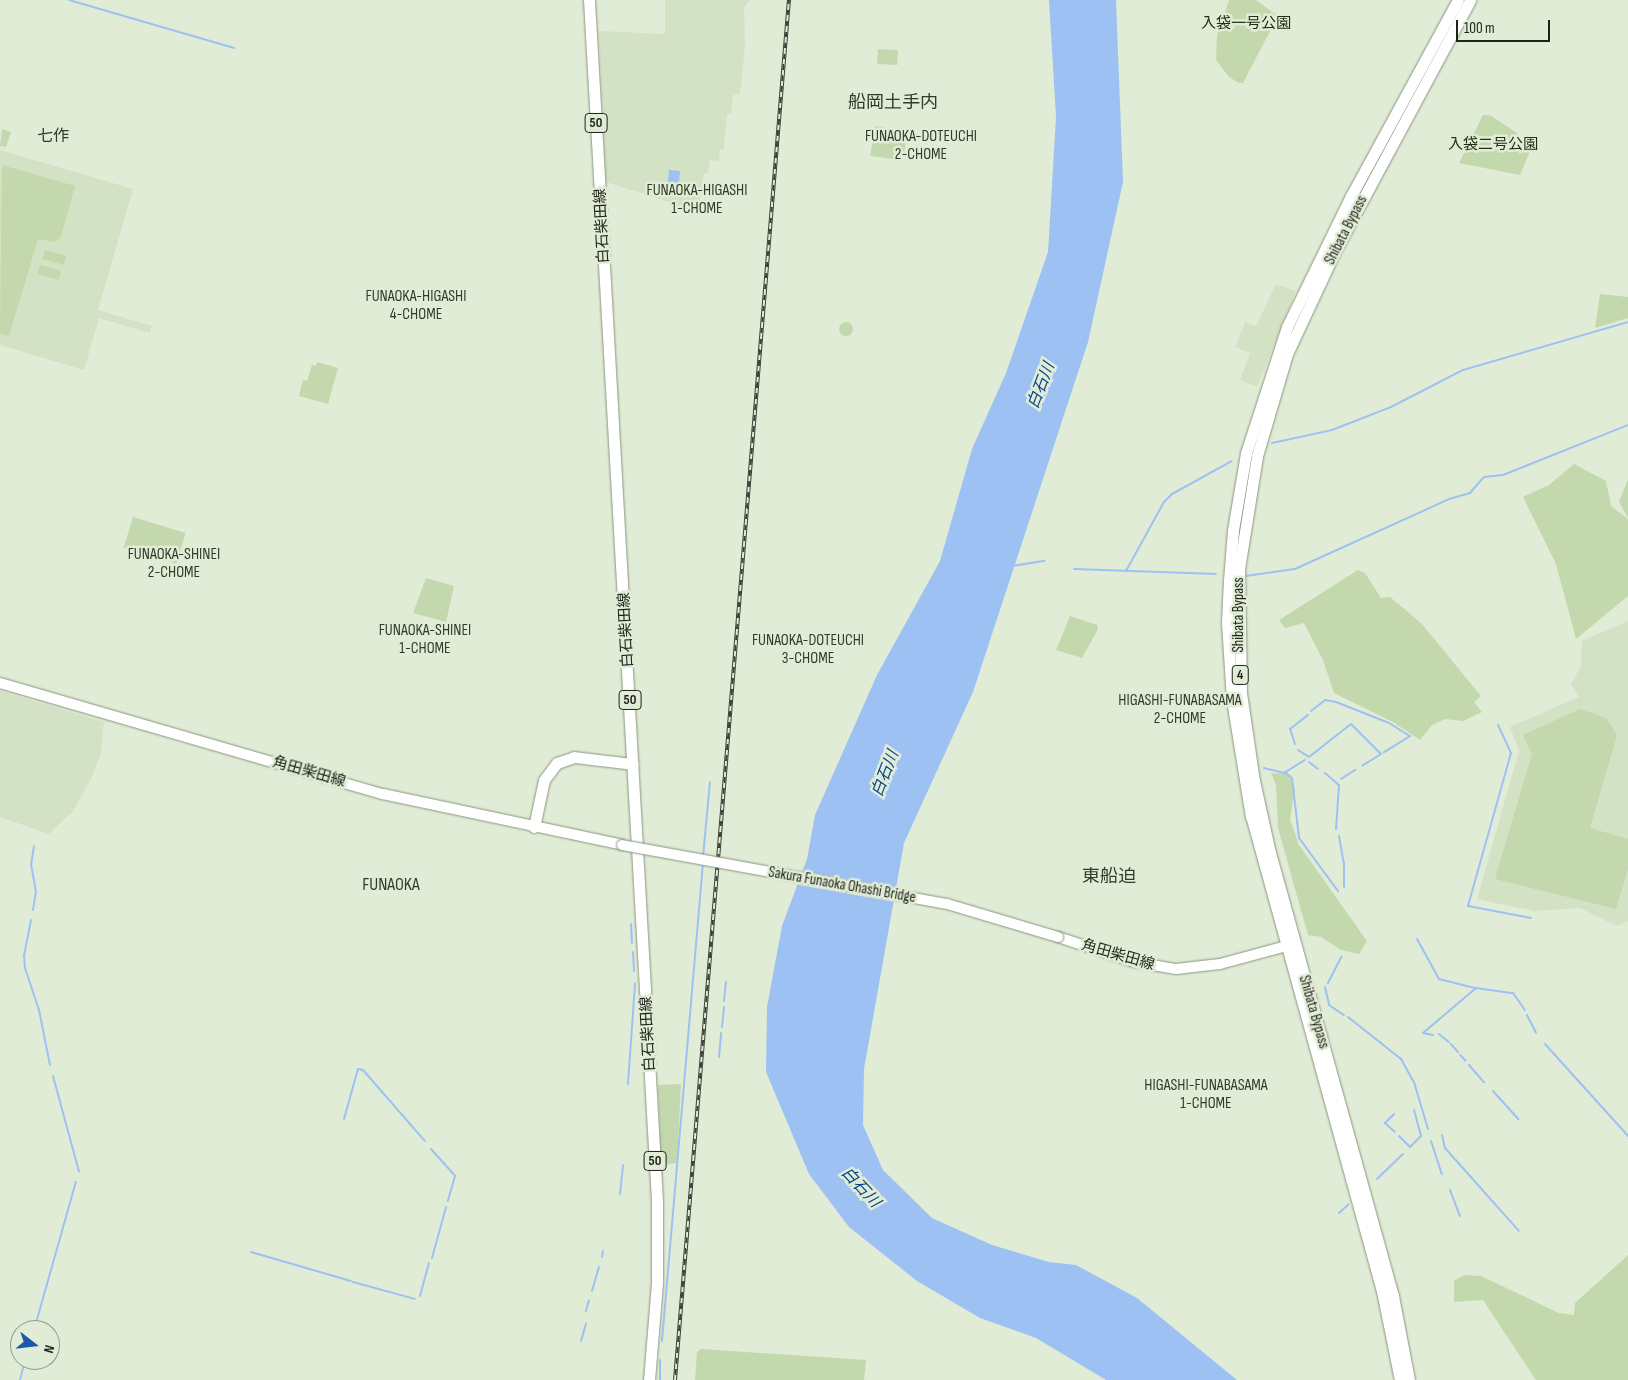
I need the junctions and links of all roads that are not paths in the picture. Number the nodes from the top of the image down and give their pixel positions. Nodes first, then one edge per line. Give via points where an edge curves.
1 (589, 0) edge
2 (1458, 0) edge
3 (1470, 0) edge
4 (0, 683) edge
5 (633, 764) junction
6 (534, 827) junction
7 (622, 845) joint
8 (1058, 937) joint
9 (1290, 945) junction
10 (649, 1380) edge
11 (1400, 1380) edge
12 (1409, 1380) edge

1 - 5 main road, 白石柴田線 / 50
2 - 9 main road, Shibata Bypass / 4 via 1351,196 1298,305 1266,386 1240,481 1228,608 1232,700 1251,817
3 - 9 main road, Shibata Bypass / 4 via 1357,208 1302,318 1274,394 1249,492 1239,569 1241,692 1254,781
4 - 6 main road, 角田柴田線 via 383,794
5 - 6 main road via 574,757 557,763 544,780
5 - 10 main road, 白石柴田線 / 50 via 657,1200 657,1283
6 - 7 main road, 角田柴田線
7 - 8 main road, Sakura Funaoka Ohashi Bridge, bridge via 947,904
8 - 9 main road, 角田柴田線 via 1134,962 1176,969 1214,965
9 - 11 main road, Shibata Bypass / 4 via 1382,1291
9 - 12 main road, Shibata Bypass / 4 via 1393,1296

